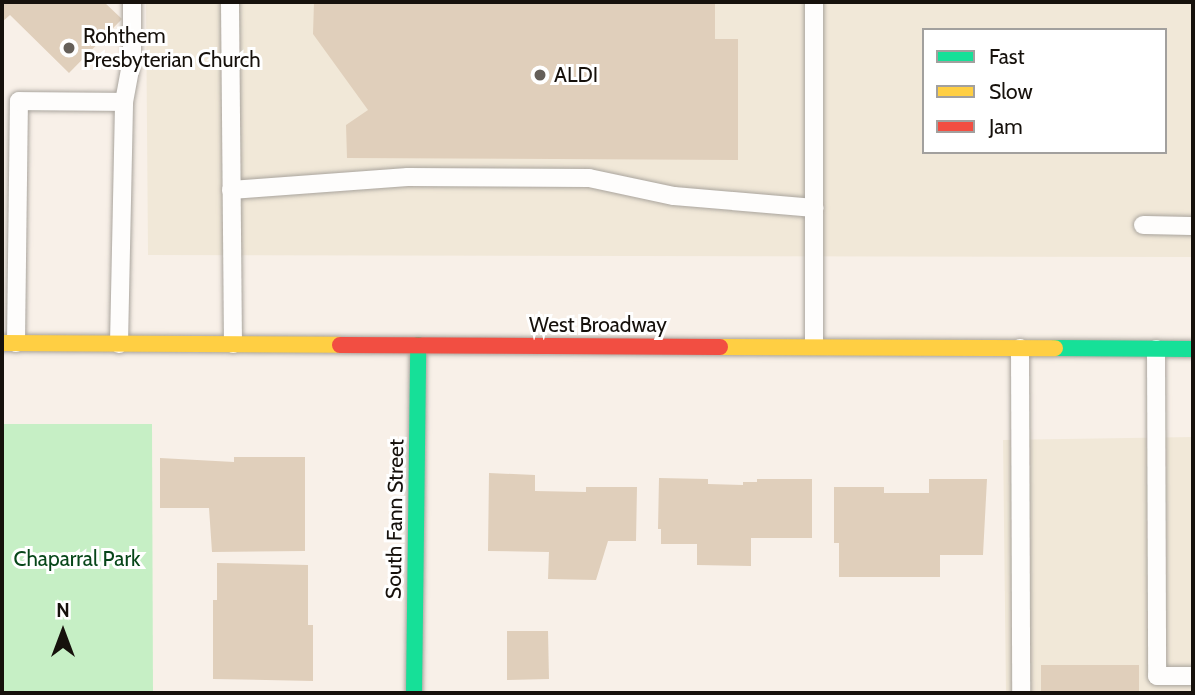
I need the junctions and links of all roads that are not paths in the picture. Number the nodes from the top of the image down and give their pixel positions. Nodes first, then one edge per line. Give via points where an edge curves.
1 (132, 2) edge
2 (230, 2) edge
3 (814, 2) edge
4 (124, 102) junction
5 (231, 190) junction
6 (814, 208) junction
7 (1143, 225) dead end
8 (1193, 226) edge
9 (9, 343) edge
10 (119, 344) junction
11 (233, 344) junction
12 (418, 345) junction
13 (814, 346) junction
14 (1020, 348) junction
15 (1156, 349) junction
16 (1193, 349) edge
17 (1193, 676) edge
18 (414, 693) edge
19 (1021, 693) edge

1 - 4 lane via 132,58
2 - 5 lane
3 - 6 lane
4 - 9 lane via 19,101
4 - 10 lane
5 - 6 lane via 408,177 589,178 674,196
5 - 11 lane
6 - 13 lane
7 - 8 lane
9 - 10 main road, West Broadway
10 - 11 main road, West Broadway
11 - 12 main road, West Broadway
12 - 13 main road, West Broadway
12 - 18 main road, South Fann Street
13 - 14 main road, West Broadway
14 - 15 main road, West Broadway
14 - 19 lane
15 - 16 main road, West Broadway
15 - 17 lane via 1157,676

